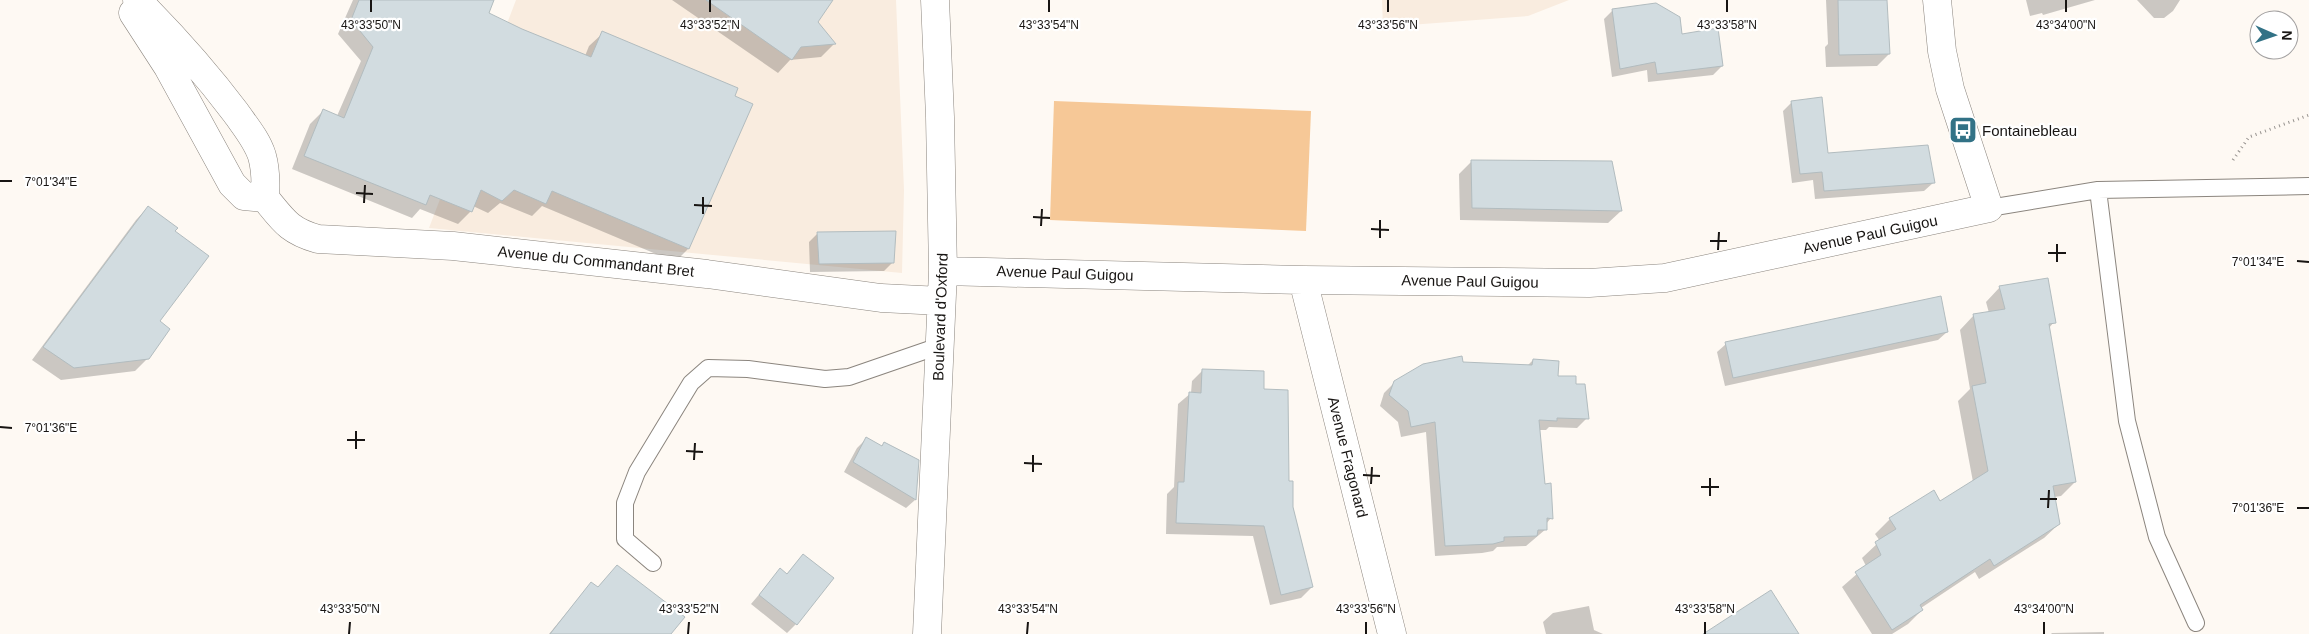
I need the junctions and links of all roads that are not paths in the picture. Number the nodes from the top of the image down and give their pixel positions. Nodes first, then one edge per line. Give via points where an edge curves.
1 (125, 0) edge
2 (137, 0) edge
3 (935, 0) edge
4 (1937, 0) edge
5 (2309, 186) edge
6 (2098, 190) junction
7 (265, 198) junction
8 (1989, 208) junction
9 (943, 271) junction
10 (1303, 280) junction
11 (940, 301) junction
12 (939, 346) junction
13 (653, 563) dead end
14 (2196, 623) dead end
15 (927, 634) edge
16 (1392, 634) edge

1 - 7 street via 168,67 232,184 244,196
2 - 7 street via 171,35 250,132 261,154 266,177
3 - 9 street, Boulevard d'Oxford
4 - 8 street via 1950,89
5 - 6 lane
6 - 8 lane
6 - 14 lane via 2127,421 2157,537
7 - 11 street, Avenue du Commandant Bret via 289,226 318,239 470,247 882,298
8 - 10 street, Avenue Paul Guigou via 1665,278 1589,283
9 - 10 street, Avenue Paul Guigou
9 - 11 street, Boulevard d'Oxford
10 - 16 street, Avenue Fragonard
11 - 12 street, Boulevard d'Oxford
12 - 13 lane via 849,377 825,379 748,369 708,368 691,383 638,472 625,503 625,539
12 - 15 street, Boulevard d'Oxford

